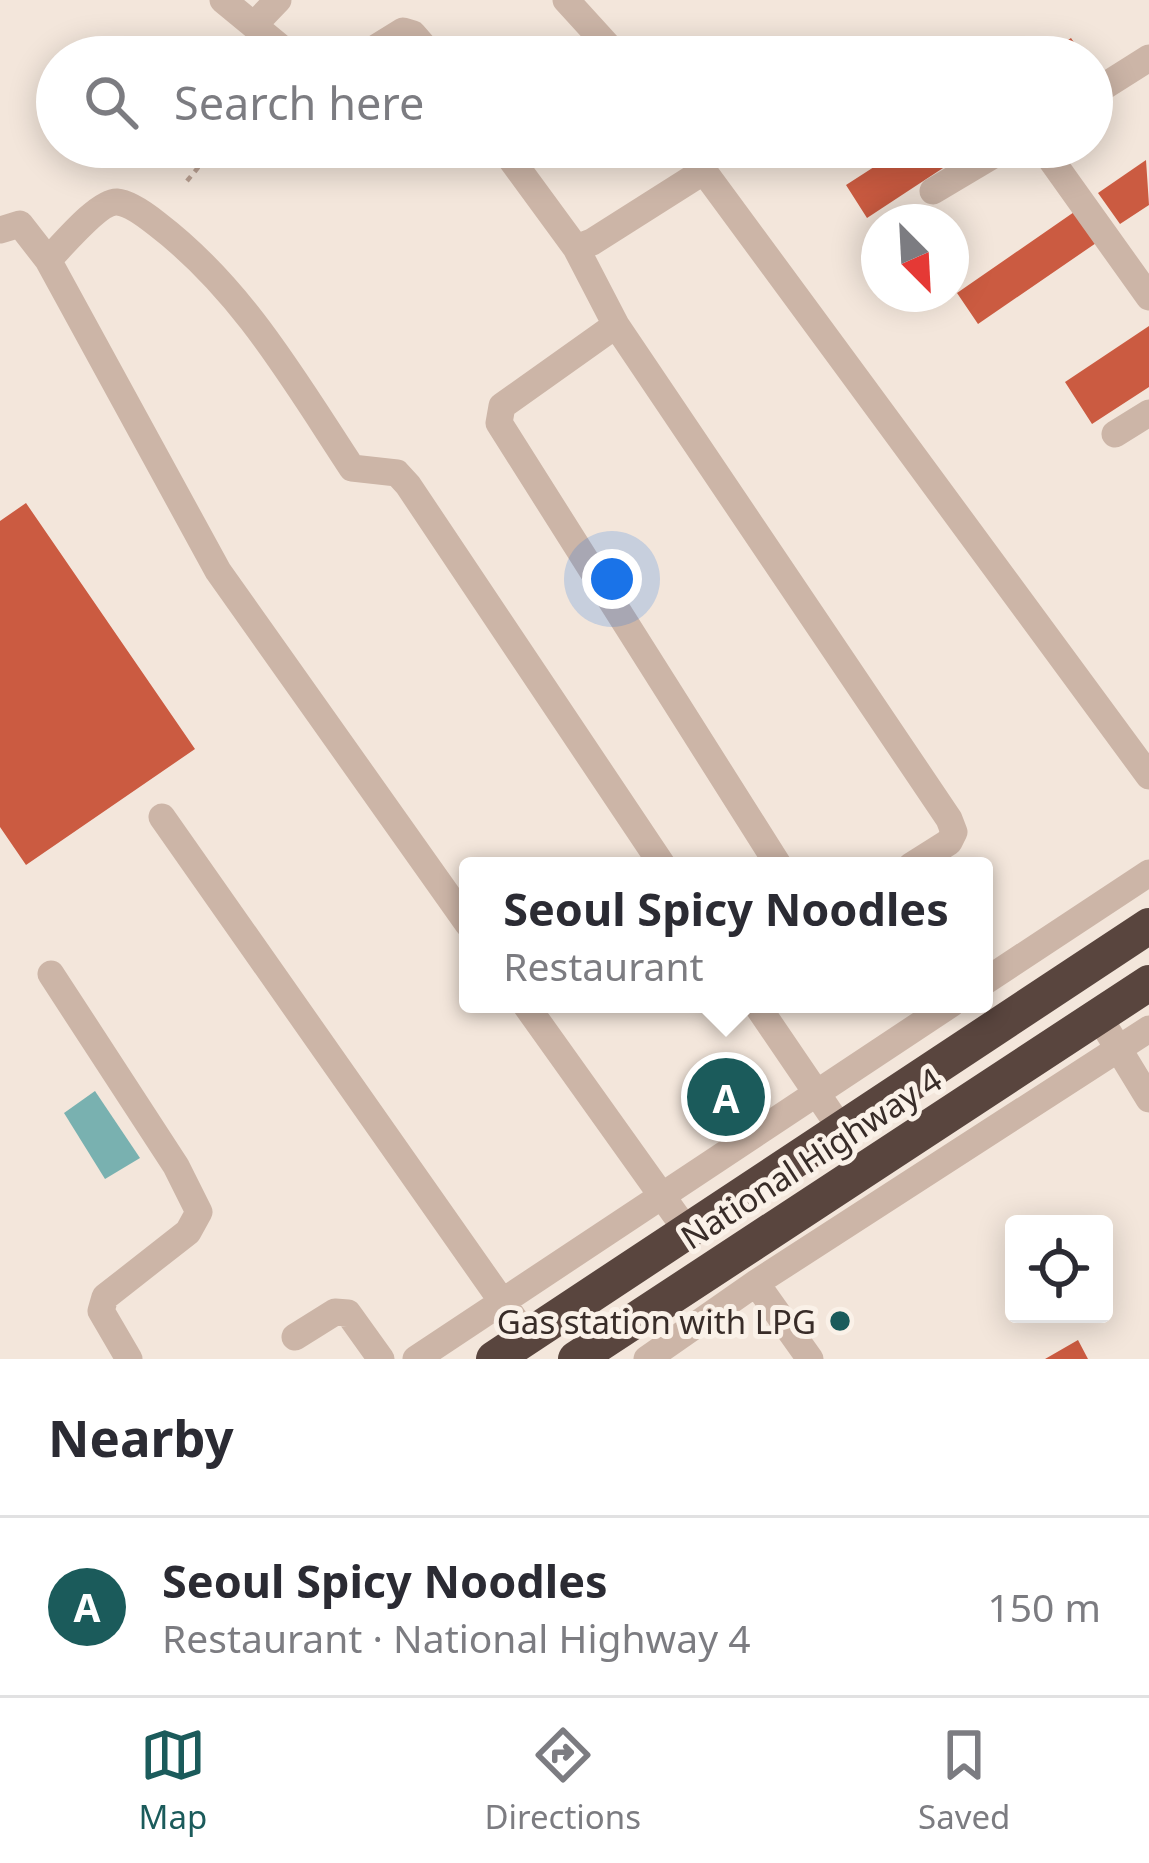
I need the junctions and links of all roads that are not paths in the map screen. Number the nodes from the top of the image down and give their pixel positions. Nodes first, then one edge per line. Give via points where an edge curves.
1 (224, 0) edge
2 (278, 0) edge
3 (566, 0) edge
4 (255, 24) junction
5 (268, 36) edge
6 (598, 36) edge
7 (1149, 58) edge
8 (1113, 81) edge
9 (517, 168) edge
10 (972, 168) edge
11 (1057, 168) edge
12 (704, 170) joint
13 (933, 191) dead end
14 (0, 230) edge
15 (576, 248) junction
16 (48, 260) junction
17 (1149, 297) edge
18 (616, 325) junction
19 (1149, 413) edge
20 (1115, 434) dead end
21 (1149, 776) edge
22 (162, 817) dead end
23 (657, 857) edge
24 (773, 857) edge
25 (927, 857) edge
26 (1149, 873) edge
27 (459, 910) edge
28 (1149, 926) edge
29 (993, 970) edge
30 (51, 974) dead end
31 (993, 982) edge
32 (1149, 983) edge
33 (531, 1013) edge
34 (762, 1013) edge
35 (938, 1013) edge
36 (1016, 1013) junction
37 (1099, 1017) junction
38 (1149, 1029) edge
39 (1119, 1048) junction
40 (816, 1094) junction
41 (1149, 1099) edge
42 (842, 1129) junction
43 (661, 1196) junction
44 (687, 1231) junction
45 (756, 1283) junction
46 (502, 1302) junction
47 (295, 1337) dead end
48 (527, 1337) junction
49 (129, 1359) edge
50 (381, 1359) edge
51 (416, 1359) edge
52 (494, 1359) edge
53 (576, 1359) edge
54 (647, 1359) edge
55 (810, 1359) edge

1 - 4 street
2 - 4 street
3 - 6 street
4 - 5 street
7 - 8 street
9 - 15 street
10 - 13 street
11 - 17 street
12 - 15 street
12 - 21 street
14 - 16 street via 20,224
15 - 18 street
16 - 23 street via 112,201 194,252 241,303 352,468 397,473 408,485
16 - 27 street via 218,571
18 - 24 street via 502,406 500,423
18 - 25 street via 949,819 949,842
19 - 20 street
22 - 46 street
26 - 29 street
28 - 36 highway, National Highway 4
30 - 49 street via 200,1212 188,1232 105,1297 101,1311
31 - 36 street
32 - 37 highway, National Highway 4
33 - 43 street
34 - 40 street
35 - 40 street
36 - 42 highway, National Highway 4
37 - 39 street
37 - 53 highway, National Highway 4
38 - 39 street
39 - 41 street
39 - 45 street
40 - 42 street
40 - 43 street
42 - 44 highway, National Highway 4
43 - 44 street
43 - 46 street
44 - 48 highway, National Highway 4
45 - 54 street
45 - 55 street
46 - 48 street
46 - 51 street
47 - 50 street via 334,1312 348,1313
48 - 52 highway, National Highway 4

